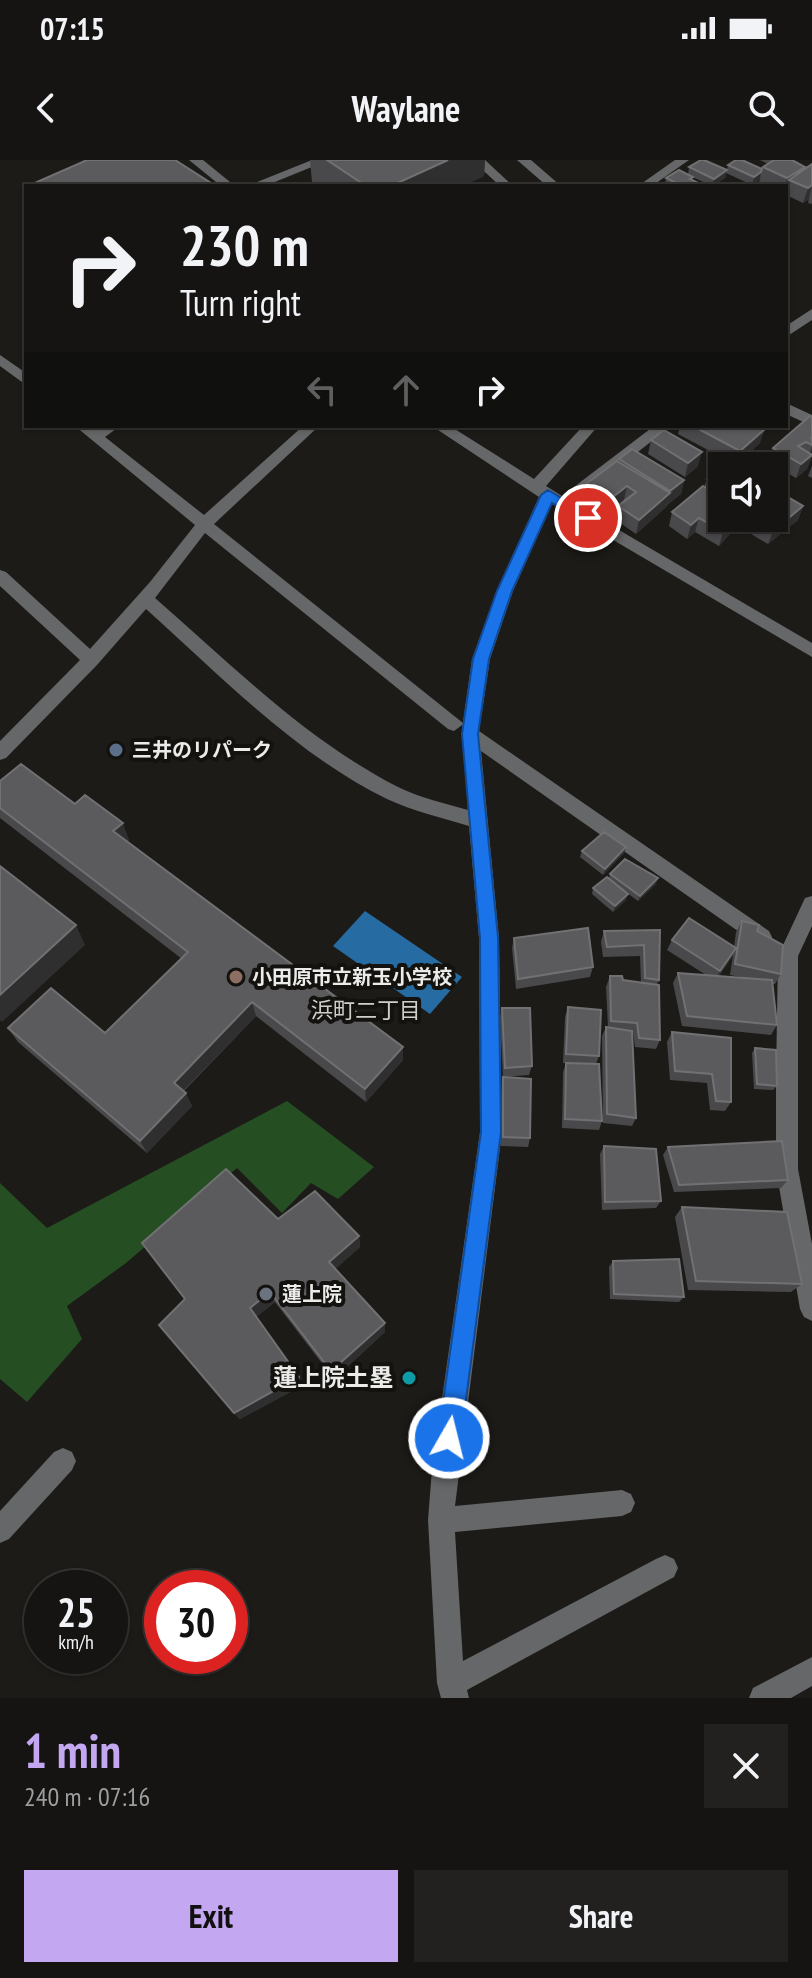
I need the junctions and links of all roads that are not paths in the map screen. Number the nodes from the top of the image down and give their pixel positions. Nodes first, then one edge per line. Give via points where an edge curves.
1 (195, 160) edge
2 (323, 160) edge
3 (478, 160) edge
4 (523, 160) edge
5 (683, 160) edge
6 (226, 184) edge
7 (258, 184) edge
8 (505, 184) edge
9 (553, 184) edge
10 (647, 184) edge
11 (812, 313) edge
12 (788, 331) edge
13 (0, 359) edge
14 (24, 378) edge
15 (788, 409) edge
16 (812, 421) edge
17 (310, 428) edge
18 (442, 428) edge
19 (590, 428) edge
20 (661, 428) edge
21 (88, 431) edge
22 (549, 495) junction
23 (204, 524) junction
24 (0, 576) edge
25 (145, 599) junction
26 (812, 651) edge
27 (91, 660) junction
28 (462, 729) junction
29 (0, 753) edge
30 (478, 821) junction
31 (812, 904) edge
32 (788, 956) junction
33 (812, 1309) edge
34 (63, 1461) dead end
35 (622, 1503) dead end
36 (441, 1520) junction
37 (0, 1530) edge
38 (665, 1568) dead end
39 (812, 1671) edge
40 (453, 1690) edge
41 (763, 1698) edge

1 - 6 street
2 - 7 street
3 - 8 street
4 - 9 street
5 - 10 street
11 - 12 street
13 - 14 street
15 - 16 street
17 - 23 street
18 - 22 street
19 - 22 street
20 - 22 street
21 - 23 street
22 - 26 street
22 - 28 street via 505,591
23 - 25 street
23 - 28 street
24 - 27 street
25 - 27 street
25 - 30 street via 312,743 393,793
27 - 29 street
28 - 30 street
28 - 32 street
30 - 36 street via 489,938 491,1132
31 - 32 street
32 - 33 street via 787,1169
34 - 37 street
35 - 36 street
36 - 40 street
38 - 40 street
39 - 41 street

